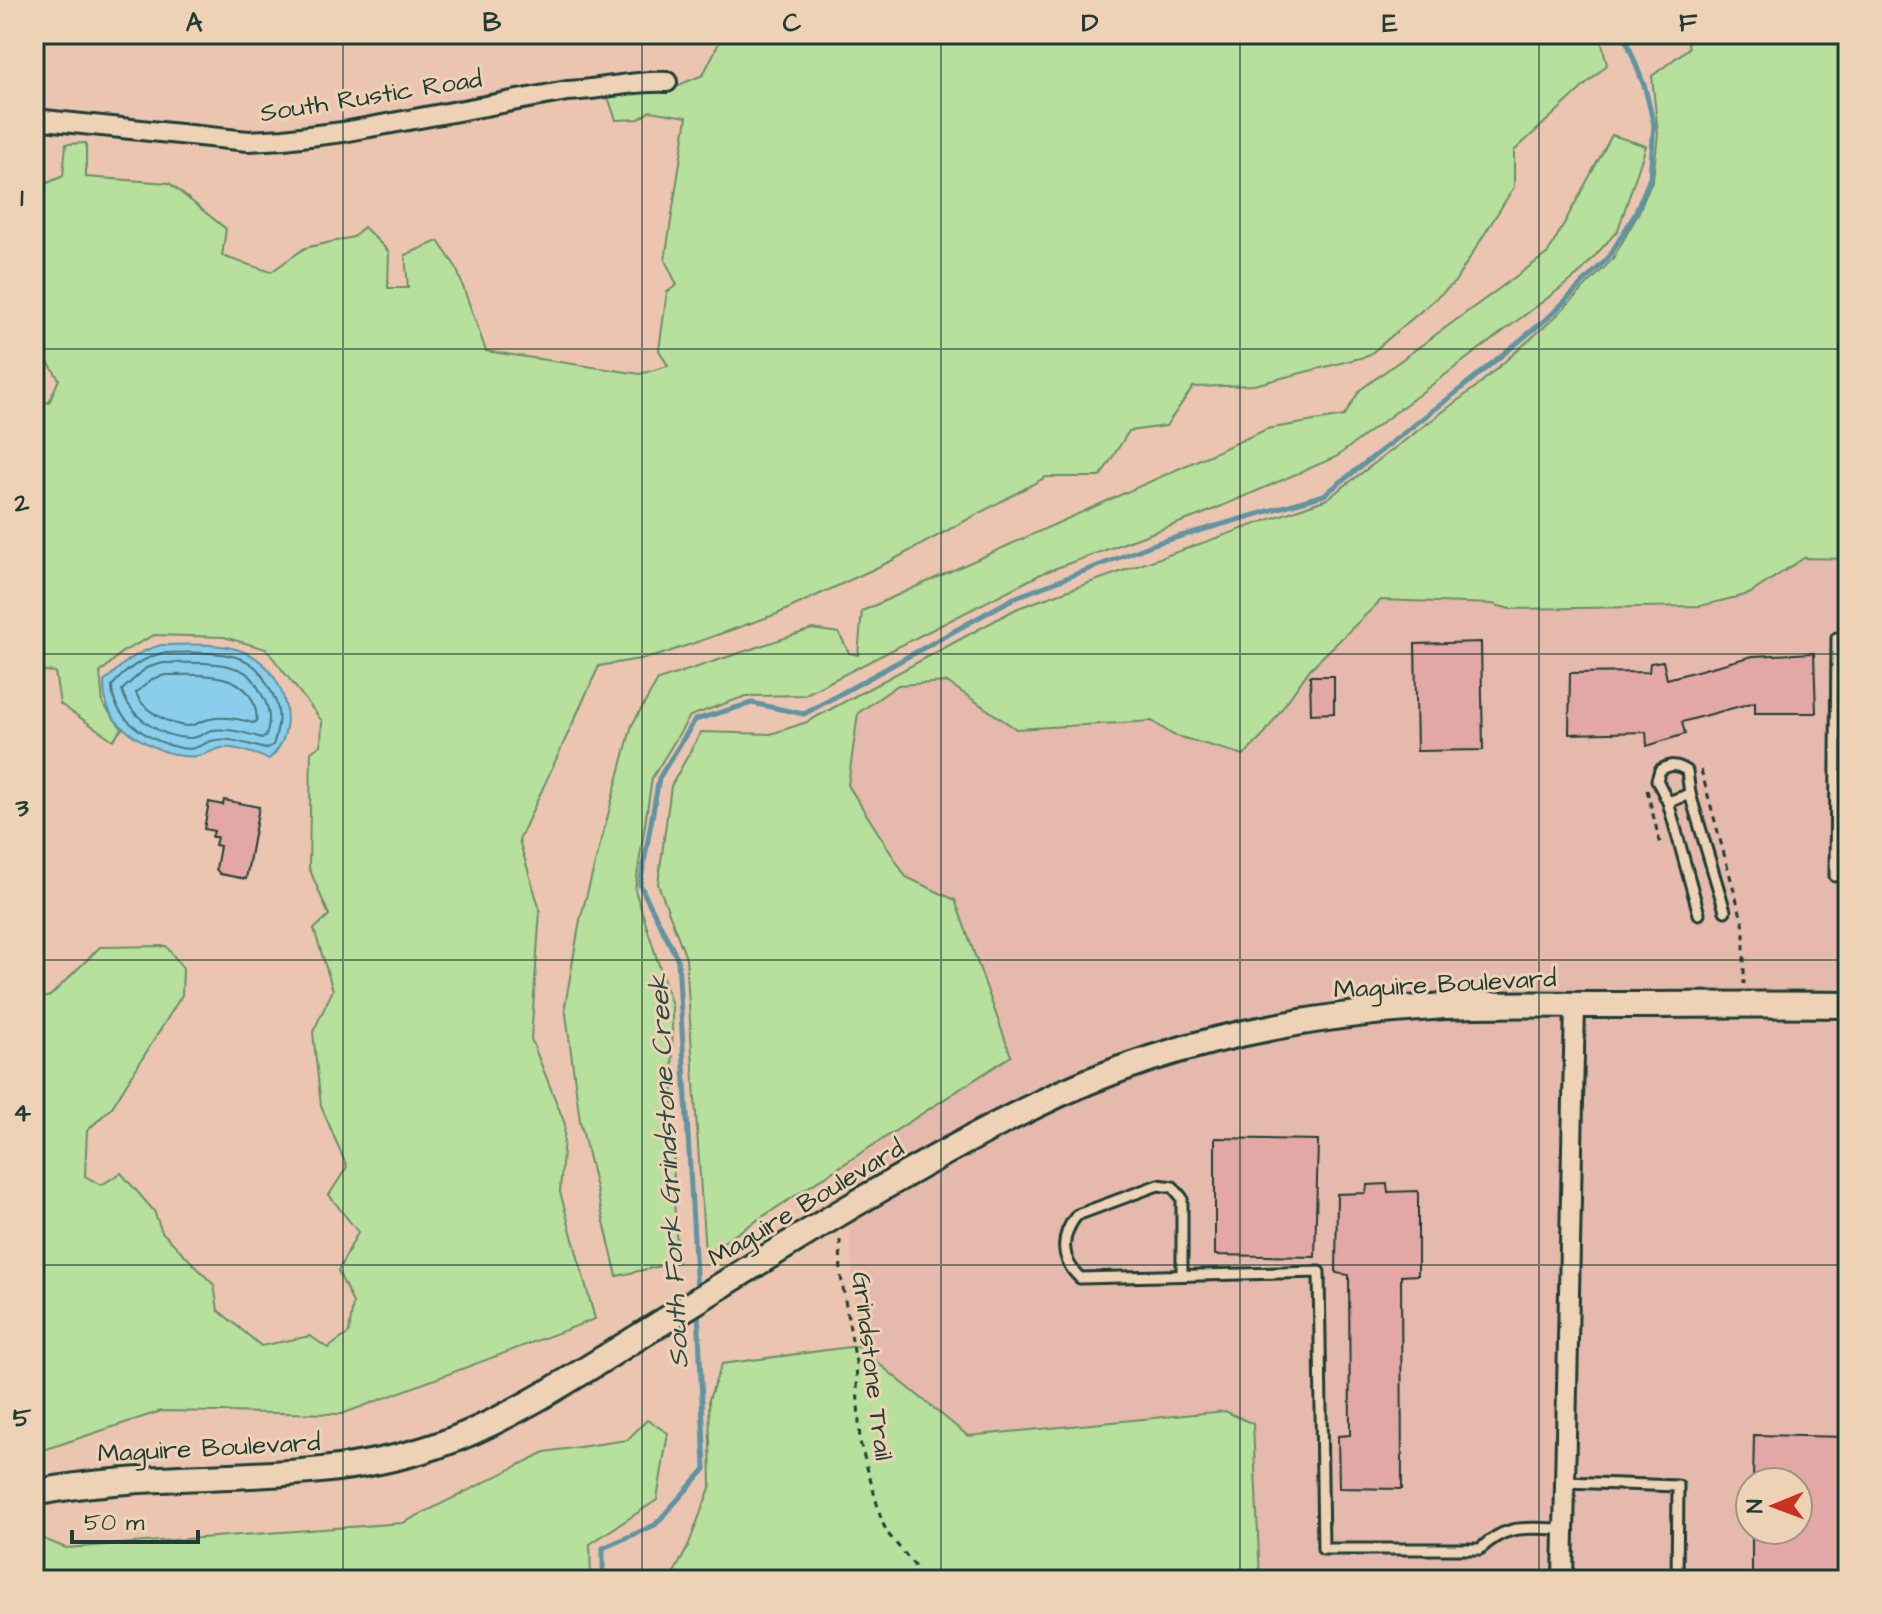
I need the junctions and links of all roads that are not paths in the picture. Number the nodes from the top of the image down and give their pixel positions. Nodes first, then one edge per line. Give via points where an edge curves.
1 (667, 82) dead end
2 (34, 119) edge
3 (1837, 638) dead end
4 (1690, 794) junction
5 (1668, 802) junction
6 (1835, 876) dead end
7 (1725, 911) dead end
8 (1699, 914) dead end
9 (1575, 1005) junction
10 (1848, 1005) edge
11 (1182, 1273) junction
12 (1565, 1482) junction
13 (34, 1493) edge
14 (1564, 1529) junction
15 (1563, 1580) edge
16 (1677, 1580) edge

1 - 2 street, South Rustic Road via 636,80 601,90 567,91 284,139 248,141
3 - 6 lane
4 - 5 lane
4 - 5 lane via 1687,771 1669,765 1657,780
4 - 7 lane
5 - 8 lane
9 - 10 street, Maguire Boulevard
9 - 12 street, Maguire Boulevard
9 - 13 street, Maguire Boulevard via 1458,1006 1323,1018 1236,1035 1126,1067 988,1129 568,1379 441,1444 388,1461 328,1470 79,1483
11 - 11 lane via 1080,1278 1069,1267 1066,1235 1077,1215 1158,1185 1173,1187 1182,1198
11 - 14 lane via 1319,1272 1323,1549 1480,1549 1506,1530
12 - 14 street, Maguire Boulevard
12 - 16 lane via 1678,1486
14 - 15 street, Maguire Boulevard

